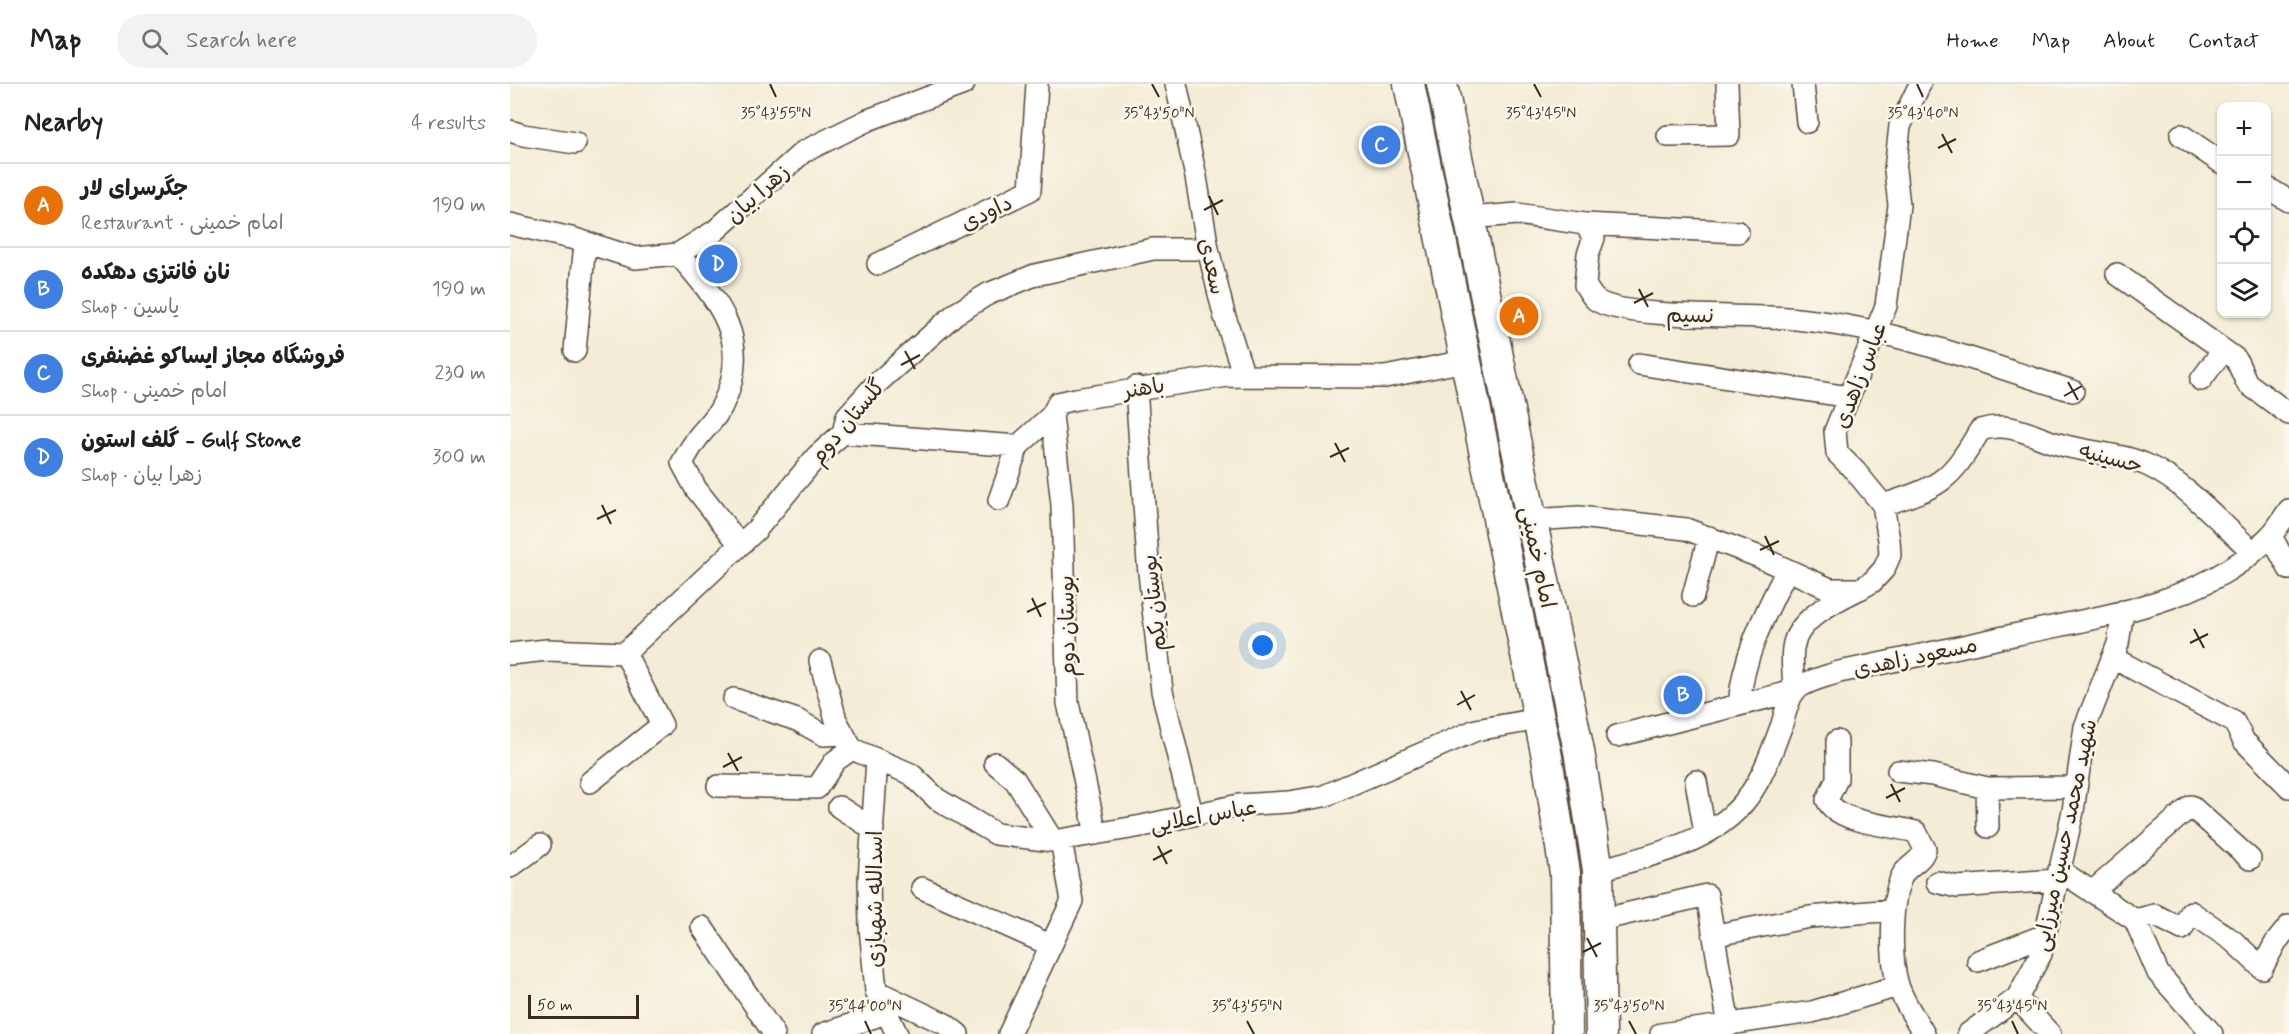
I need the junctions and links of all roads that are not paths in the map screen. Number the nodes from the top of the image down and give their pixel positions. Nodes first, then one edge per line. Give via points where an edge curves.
1 (964, 84) edge
2 (1037, 84) edge
3 (1176, 84) edge
4 (1409, 84) edge
5 (1442, 84) edge
6 (1726, 84) edge
7 (1803, 84) edge
8 (1920, 84) edge
9 (1807, 123) dead end
10 (510, 131) edge
11 (2181, 135) dead end
12 (1668, 136) dead end
13 (575, 143) dead end
14 (2217, 160) edge
15 (2271, 190) edge
16 (2289, 201) edge
17 (1469, 218) junction
18 (1436, 220) junction
19 (510, 224) edge
20 (1585, 224) junction
21 (1738, 232) dead end
22 (585, 243) junction
23 (1208, 249) junction
24 (678, 254) junction
25 (878, 264) dead end
26 (2117, 274) dead end
27 (1876, 330) junction
28 (2223, 350) junction
29 (575, 351) dead end
30 (1466, 361) junction
31 (1639, 364) dead end
32 (1244, 376) junction
33 (2201, 380) dead end
34 (1136, 387) junction
35 (2073, 391) dead end
36 (1849, 397) junction
37 (2289, 414) edge
38 (1052, 415) junction
39 (843, 433) junction
40 (1018, 447) junction
41 (999, 500) dead end
42 (1883, 505) junction
43 (2289, 510) edge
44 (1532, 520) junction
45 (2271, 536) junction
46 (1709, 537) junction
47 (740, 545) junction
48 (2252, 551) junction
49 (1787, 570) junction
50 (2289, 570) edge
51 (1860, 589) junction
52 (1694, 596) dead end
53 (2123, 611) junction
54 (625, 653) junction
55 (510, 654) edge
56 (2113, 658) junction
57 (820, 661) dead end
58 (1794, 691) junction
59 (734, 699) dead end
60 (1739, 705) junction
61 (1539, 719) junction
62 (1617, 736) dead end
63 (1837, 741) dead end
64 (847, 742) junction
65 (877, 760) junction
66 (994, 764) dead end
67 (1898, 771) dead end
68 (1696, 781) dead end
69 (590, 782) dead end
70 (718, 786) dead end
71 (2076, 787) junction
72 (2289, 787) edge
73 (1987, 788) junction
74 (839, 807) dead end
75 (1192, 814) junction
76 (1988, 827) dead end
77 (873, 829) junction
78 (1705, 833) junction
79 (1096, 834) junction
80 (1057, 840) junction
81 (540, 845) dead end
82 (2250, 859) dead end
83 (510, 867) edge
84 (1598, 870) junction
85 (2058, 875) junction
86 (1937, 882) dead end
87 (922, 888) dead end
88 (2092, 892) junction
89 (1893, 910) junction
90 (1600, 920) junction
91 (2135, 920) junction
92 (2289, 926) edge
93 (702, 927) dead end
94 (1716, 935) junction
95 (2044, 935) junction
96 (1050, 945) junction
97 (1978, 961) dead end
98 (1898, 986) junction
99 (876, 991) junction
100 (2017, 998) junction
101 (886, 1013) junction
102 (1729, 1026) junction
103 (774, 1034) edge
104 (822, 1034) edge
105 (897, 1034) edge
106 (958, 1034) edge
107 (1010, 1034) edge
108 (1567, 1034) edge
109 (1601, 1034) edge
110 (1661, 1034) edge
111 (1924, 1034) edge
112 (1968, 1034) edge
113 (2050, 1034) edge
114 (2212, 1034) edge

1 - 24 street, زهرا بیان via 867,120 803,152 715,231
2 - 25 street, داودی via 1030,190
3 - 23 street, سعدی
4 - 18 highway, امام خمینی
5 - 17 highway, امام خمینی
6 - 12 street via 1730,135
7 - 9 street
8 - 27 street, عباس زاهدی via 1900,126 1894,170 1899,206 1895,251 1886,306
10 - 13 street
11 - 14 street
15 - 16 street
17 - 18 highway
17 - 20 street via 1517,214
17 - 44 highway, امام خمینی
18 - 30 highway, امام خمینی
19 - 22 street, زهرا بیان
20 - 21 street
20 - 27 street, نسیم via 1594,238 1585,285 1596,300 1617,308 1647,313 1778,317
22 - 24 street, زهرا بیان via 635,258
22 - 29 street
23 - 32 street, سعدی
23 - 39 street, گلستان دوم via 1153,249 1035,276 988,294 955,314 874,385 847,416
24 - 47 street via 729,323 736,367 722,408 682,463 696,489
26 - 28 street
27 - 35 street, نسیم
27 - 36 street, عباس زاهدی
28 - 33 street
28 - 37 street via 2236,359 2247,383
30 - 32 street, باهنر via 1385,377
30 - 61 highway, امام خمینی
31 - 36 street
32 - 34 street, باهنر
34 - 38 street, باهنر via 1058,403
34 - 75 street, بوستان یکم via 1148,563 1162,691
36 - 42 street, عباس زاهدی via 1835,431 1837,453
38 - 40 street, باهنر
38 - 79 street, بوستان دوم via 1062,505 1068,703
39 - 40 street
39 - 47 street, گلستان دوم
40 - 41 street
42 - 48 street, حسینیه via 1945,480 1980,430 2007,426 2057,444 2149,466 2181,488
42 - 51 street via 1890,555 1884,569
43 - 45 street, مسعود زاهدی
44 - 46 street via 1579,517 1686,529
44 - 84 highway, امام خمینی via 1579,751
45 - 48 street, مسعود زاهدی
45 - 50 street
46 - 49 street
46 - 52 street
47 - 54 street, گلستان دوم
48 - 53 street, مسعود زاهدی via 2200,584
49 - 51 street via 1830,589
49 - 60 street via 1751,646
51 - 58 street via 1809,620 1799,632 1793,646
53 - 56 street, شهید محمد حسین میرزایی
53 - 58 street, مسعود زاهدی via 1839,672 1807,682
54 - 55 street via 547,650
54 - 69 street via 662,725
56 - 71 street, شهید محمد حسین میرزایی via 2085,727
56 - 72 street via 2234,723 2244,741
57 - 64 street via 836,720
58 - 60 street, مسعود زاهدی
58 - 78 street via 1768,762 1748,798
59 - 64 street, عباس اعلایی
60 - 62 street, مسعود زاهدی
61 - 75 street, عباس اعلایی via 1476,730 1324,796
61 - 108 highway, امام خمینی via 1565,873
63 - 89 street via 1837,779 1827,800 1830,806 1873,825 1916,832 1925,849 1923,859 1903,875
64 - 65 street, عباس اعلایی
64 - 70 street via 817,788
65 - 77 street, اسدالله شهبازی
65 - 80 street, عباس اعلایی via 911,774 937,799 996,834
66 - 80 street via 1015,780
67 - 73 street
68 - 78 street
71 - 73 street
71 - 85 street, شهید محمد حسین میرزایی
73 - 76 street
74 - 77 street
75 - 79 street, عباس اعلایی
77 - 99 street, اسدالله شهبازی via 870,927
78 - 84 street via 1655,855
79 - 80 street, عباس اعلایی
80 - 96 street via 1072,901
81 - 83 street
82 - 88 street via 2191,806
84 - 90 highway, امام خمینی
85 - 86 street via 1957,887
85 - 88 street
85 - 95 street, شهید محمد حسین میرزایی
87 - 96 street
88 - 91 street
89 - 94 street via 1810,917
89 - 98 street
90 - 94 street via 1707,895
90 - 109 highway, امام خمینی
91 - 92 street via 2155,915 2182,929 2191,912 2233,941 2262,968
91 - 114 street via 2158,974
93 - 103 street
94 - 102 street
95 - 97 street
95 - 100 street, شهید محمد حسین میرزایی via 2041,954
96 - 107 street
98 - 102 street via 1812,1012
98 - 111 street
99 - 101 street, اسدالله شهبازی
99 - 106 street
100 - 112 street, شهید محمد حسین میرزایی
100 - 113 street
101 - 104 street
101 - 105 street, اسدالله شهبازی
102 - 110 street

